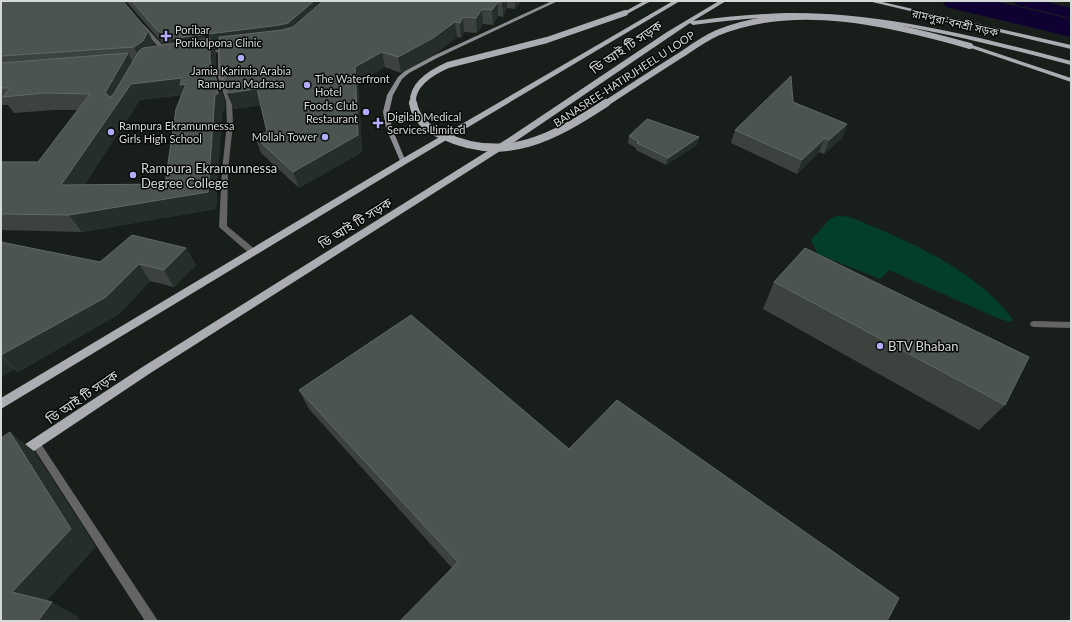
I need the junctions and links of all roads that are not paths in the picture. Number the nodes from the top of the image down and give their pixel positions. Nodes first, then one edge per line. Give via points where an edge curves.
1 (556, 1) edge
2 (648, 1) edge
3 (677, 1) edge
4 (723, 1) edge
5 (871, 1) edge
6 (758, 9) dead end
7 (835, 10) dead end
8 (138, 20) edge
9 (669, 33) junction
10 (1071, 47) edge
11 (220, 50) junction
12 (227, 50) edge
13 (200, 54) edge
14 (174, 58) edge
15 (1071, 63) edge
16 (1071, 80) edge
17 (403, 162) junction
18 (253, 252) junction
19 (1034, 324) dead end
20 (1071, 325) edge
21 (1, 404) edge
22 (36, 444) junction
23 (1, 467) edge
24 (152, 621) edge

1 - 17 main road via 435,57 400,78 390,94 386,112 389,128
2 - 16 main road, BANASREE-HATIRJHEEL U LOOP, bridge via 583,29 448,65 434,72 416,90 414,112 433,131 466,144 511,146 539,141 568,129 717,33 738,25 765,20 811,17 837,18 913,31 970,46
3 - 17 main road, ডি আই টি সড়ক
4 - 9 main road, ডি আই টি সড়ক
5 - 10 main road, রামপুরা-বনশ্রী সড়ক
6 - 9 main road via 710,18
7 - 15 main road, রামপুরা-বনশ্রী সড়ক via 898,19
8 - 14 street via 159,49
9 - 22 main road, ডি আই টি সড়ক via 514,139 148,369
11 - 12 street
11 - 13 street
11 - 18 street via 221,77 229,101 230,124 223,227
17 - 18 main road, ডি আই টি সড়ক
18 - 21 main road, ডি আই টি সড়ক
19 - 20 street
22 - 23 main road, ডি আই টি সড়ক
22 - 24 street

